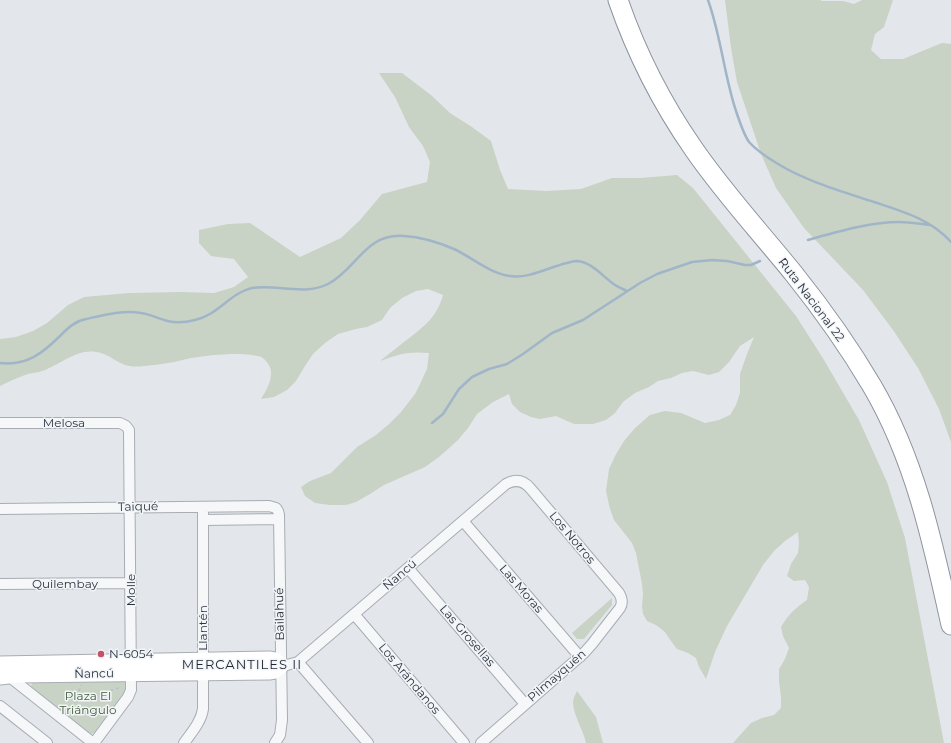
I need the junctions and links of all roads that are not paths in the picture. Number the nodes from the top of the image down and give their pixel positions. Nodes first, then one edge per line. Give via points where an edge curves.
1 (618, 0) edge
2 (0, 423) edge
3 (126, 426) joint
4 (517, 481) joint
5 (130, 507) junction
6 (203, 507) junction
7 (0, 508) edge
8 (276, 508) joint
9 (279, 519) junction
10 (203, 520) junction
11 (463, 521) junction
12 (408, 568) junction
13 (131, 583) junction
14 (0, 584) edge
15 (622, 601) joint
16 (354, 614) junction
17 (951, 625) edge
18 (580, 657) junction
19 (298, 662) junction
20 (281, 666) junction
21 (203, 667) junction
22 (2, 672) edge
23 (129, 674) junction
24 (526, 704) junction
25 (0, 706) edge
26 (47, 743) edge
27 (94, 743) edge
28 (184, 743) edge
29 (275, 743) edge
30 (368, 743) edge
31 (464, 743) edge
32 (481, 743) edge

1 - 17 highway, Ruta Nacional 22 via 654,84 692,147 818,306 858,363 885,409 920,498
2 - 3 street, Melosa via 120,423
3 - 5 street, Molle via 129,433
4 - 11 street, Ñancú via 506,484
4 - 15 street, Los Notros via 524,482 530,488 619,593
5 - 6 street, Taiqué
5 - 7 street, Taiqué
5 - 13 street, Molle
6 - 8 street, Taiqué
6 - 10 street, Llantén
8 - 9 street, Bailahué
9 - 10 street
9 - 20 street, Bailahué
10 - 21 street, Llantén
11 - 12 street, Ñancú
11 - 18 street, Las Moras
12 - 16 street, Ñancú
12 - 24 street, Las Grosellas
13 - 14 street, Quilembay
13 - 23 street, Molle
15 - 18 street, Pilmayquén via 620,608
16 - 19 street, Ñancú
16 - 31 street, Los Arándanos
18 - 24 street, Pilmayquén
19 - 20 street, Ñancú
19 - 30 street
20 - 21 street, Ñancú via 272,672
20 - 29 street, Bailahué via 282,727
21 - 23 street, Ñancú
21 - 28 street, Llantén via 202,717
22 - 23 street, Ñancú
22 - 27 street
23 - 27 street, Molle via 130,694
24 - 32 street, Pilmayquén
25 - 26 street

